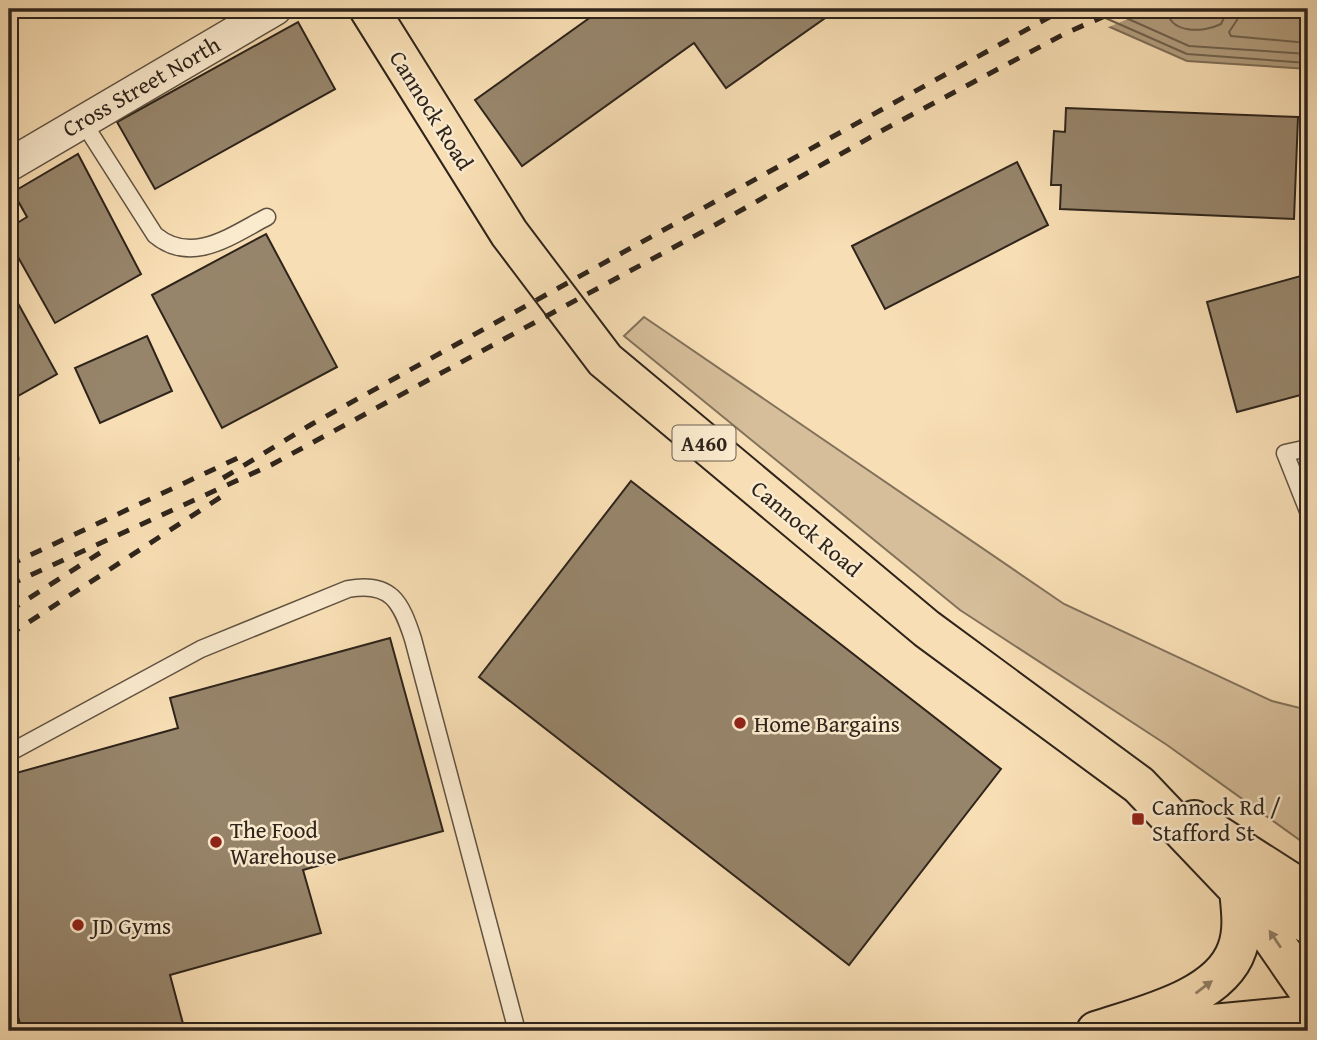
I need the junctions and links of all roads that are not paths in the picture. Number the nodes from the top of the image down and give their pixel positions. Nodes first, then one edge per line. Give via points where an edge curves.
1 (275, 9) edge
2 (369, 9) edge
3 (83, 122) junction
4 (9, 164) edge
5 (267, 217) dead end
6 (1308, 449) edge
7 (1308, 511) edge
8 (9, 753) edge
9 (1139, 785) junction
10 (1244, 853) junction
11 (1240, 890) junction
12 (1308, 893) edge
13 (1308, 924) edge
14 (1308, 990) edge
15 (1308, 1015) edge
16 (517, 1031) edge
17 (1096, 1031) edge
18 (1135, 1031) edge

1 - 3 street, Cross Street North
2 - 9 highway, Cannock Road / A460 via 509,233 605,360 927,629
3 - 4 street, Cross Street North
3 - 5 lane via 155,235 169,246 210,246
6 - 7 lane via 1285,453
8 - 16 lane via 201,649 348,589 368,586 387,593 399,602 413,639
9 - 10 highway, A460
9 - 11 highway, Cannock Road / A460
10 - 12 highway, A460
10 - 13 highway via 1287,893
14 -> 11 highway, Cannock Road / A460
17 -> 11 highway via 1177,1003 1201,991 1218,975 1237,951 1242,924
15 - 18 highway

